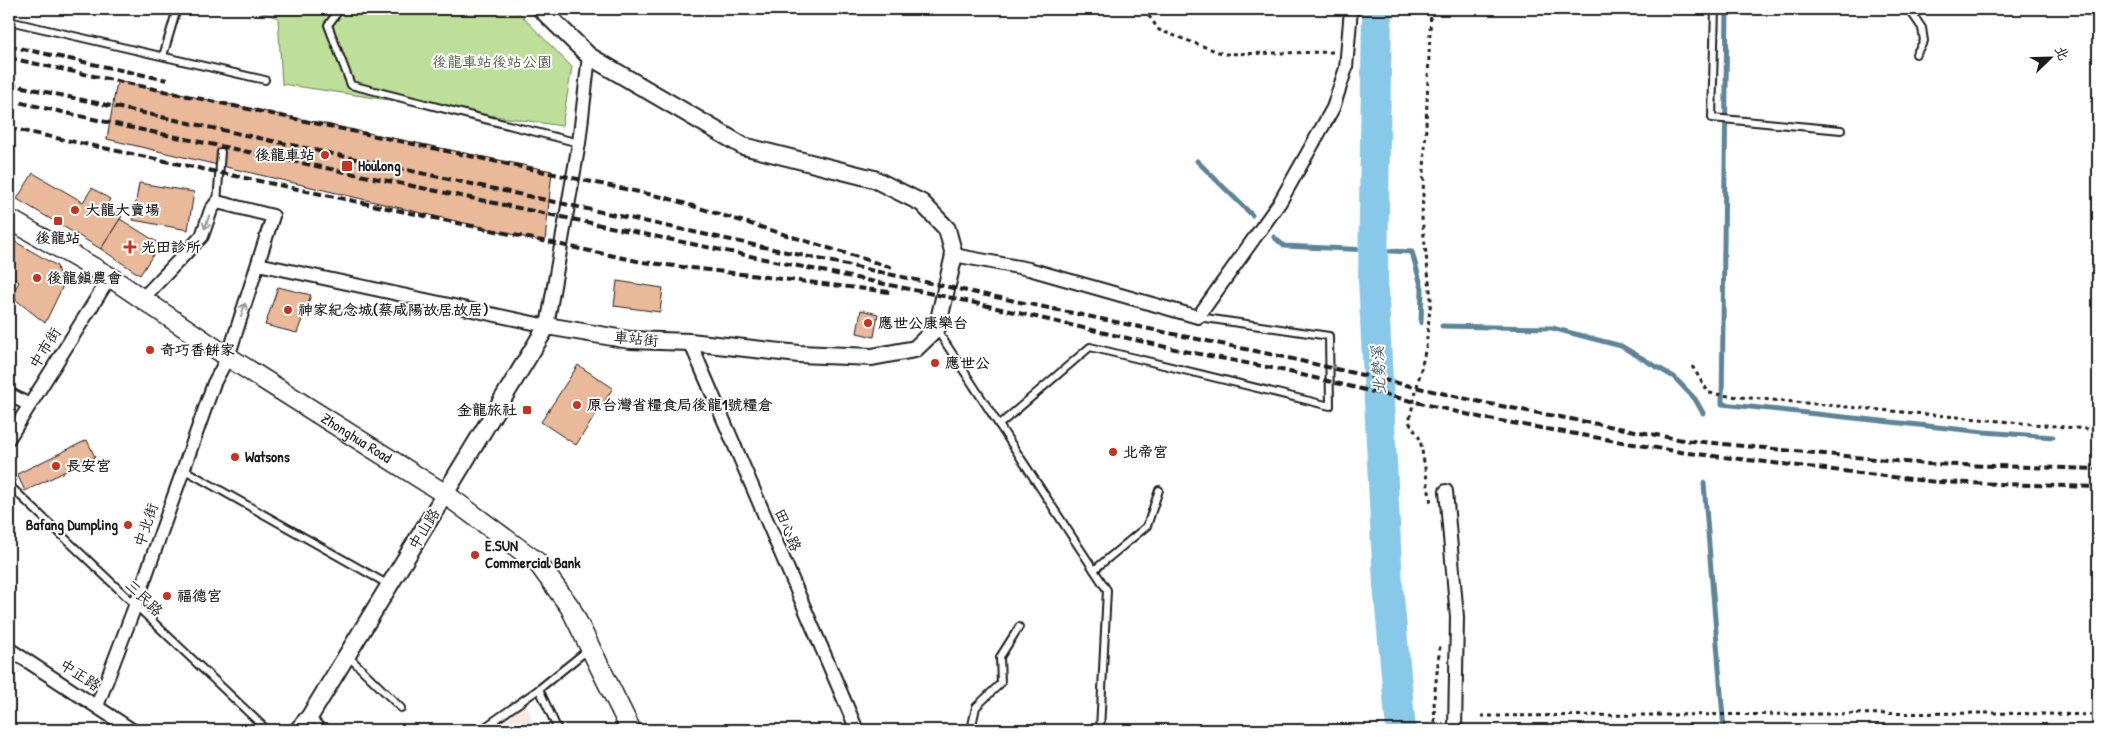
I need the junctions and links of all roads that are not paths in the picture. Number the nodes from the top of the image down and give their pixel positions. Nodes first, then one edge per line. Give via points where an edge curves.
1 (177, 9) edge
2 (340, 9) edge
3 (541, 9) edge
4 (1352, 9) edge
5 (1715, 9) edge
6 (1909, 9) edge
7 (2086, 9) edge
8 (2098, 16) edge
9 (9, 21) edge
10 (1916, 54) dead end
11 (163, 56) junction
12 (589, 56) junction
13 (265, 80) dead end
14 (1841, 130) dead end
15 (579, 143) junction
16 (221, 152) dead end
17 (217, 202) junction
18 (9, 219) edge
19 (954, 255) junction
20 (258, 264) junction
21 (110, 277) junction
22 (142, 299) junction
23 (1198, 317) junction
24 (547, 326) junction
25 (937, 328) junction
26 (690, 342) junction
27 (228, 357) junction
28 (9, 394) edge
29 (28, 405) junction
30 (999, 425) junction
31 (9, 438) edge
32 (183, 469) junction
33 (9, 484) edge
34 (1159, 490) dead end
35 (1446, 491) dead end
36 (445, 494) junction
37 (1094, 570) junction
38 (390, 585) junction
39 (135, 606) junction
40 (1019, 627) dead end
41 (591, 647) junction
42 (9, 648) edge
43 (347, 655) junction
44 (539, 689) junction
45 (97, 706) junction
46 (401, 708) dead end
47 (310, 716) junction
48 (132, 730) edge
49 (267, 730) edge
50 (298, 730) edge
51 (324, 730) edge
52 (481, 730) edge
53 (558, 730) edge
54 (631, 730) edge
55 (857, 730) edge
56 (971, 730) edge
57 (1100, 730) edge
58 (1455, 730) edge

1 - 11 lane
2 - 15 lane via 328,25 351,85
3 - 12 street
4 - 23 street via 1346,68 1333,108 1280,202
5 - 14 lane via 1712,118
6 - 10 lane via 1922,28 1924,41
7 - 8 lane
9 - 11 lane
11 - 13 lane
12 - 15 street
12 - 19 street via 743,146 874,180 922,203 946,229
15 - 24 street
16 - 17 lane
17 - 20 street via 273,216
17 -> 22 street via 202,236
18 - 21 main road, Zhonghua Road
19 - 23 street via 1029,269
19 - 25 street
20 - 24 street, 車站街
27 -> 20 street
21 - 22 main road, Zhonghua Road
21 - 29 street, 中市街
22 - 27 main road, Zhonghua Road
23 - 30 lane via 1328,336 1330,406 1090,347
24 - 26 street, 車站街 via 630,340
24 - 36 street, 中山路
25 - 26 street, 車站街 via 915,349 872,356 799,354
25 - 30 lane
26 - 55 street, 田心路
27 - 32 street, 中北街 via 214,383
27 - 36 main road, Zhonghua Road
28 - 29 street
29 - 31 street, 中市街
30 - 37 lane
32 - 38 lane
32 - 39 street, 中北街
33 - 39 lane, 三民路
34 - 37 lane via 1147,526
35 - 58 street via 1457,617
36 - 38 street, 中山路
36 - 41 main road, Zhonghua Road via 537,562 570,607
37 - 57 lane via 1107,590
38 - 43 street, 中山路
39 - 45 street, 中北街
39 - 49 lane, 三民路
40 - 56 lane via 1000,657 1001,683 976,707
41 - 44 lane
41 - 54 main road, Zhonghua Road
42 - 45 street, 中正路
43 - 46 lane
43 - 47 street, 中山路
44 - 52 lane
44 - 53 lane
45 - 48 street, 中正路
47 - 50 street, 中山路
47 - 51 lane

